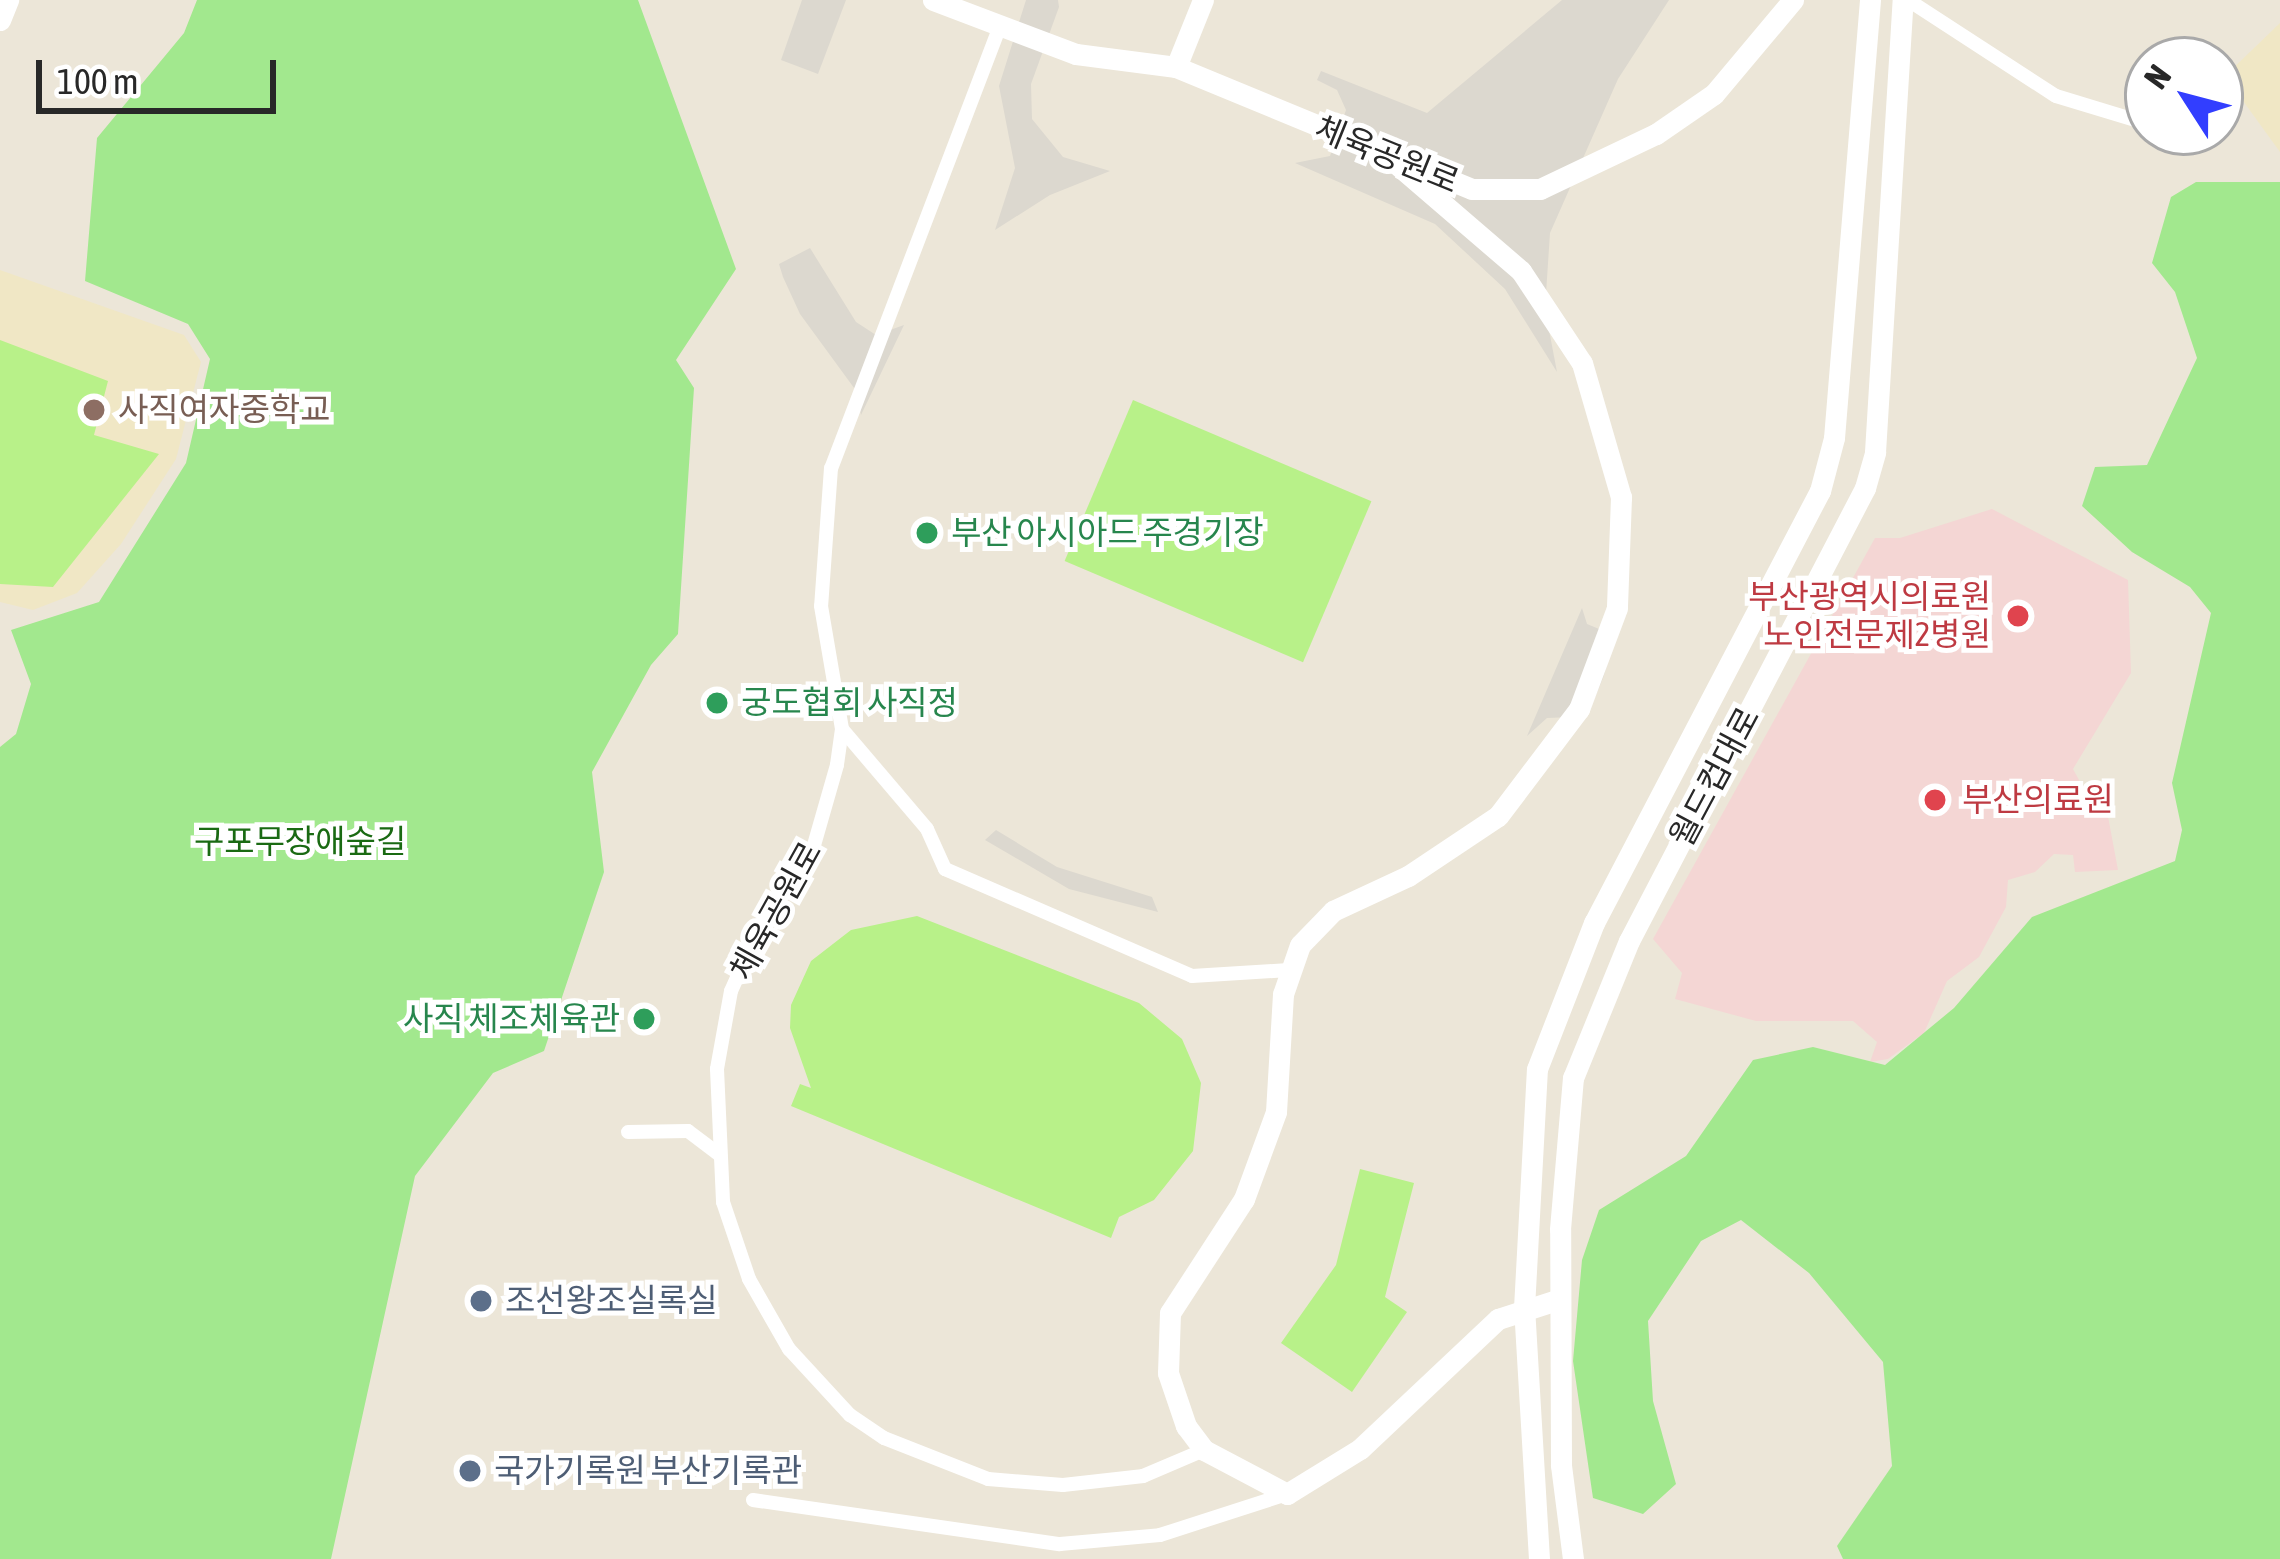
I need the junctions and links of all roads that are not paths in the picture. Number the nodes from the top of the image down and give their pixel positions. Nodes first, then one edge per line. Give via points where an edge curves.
1 (8, 0) edge
2 (933, 0) edge
3 (1203, 0) edge
4 (1793, 0) edge
5 (1847, 0) edge
6 (1905, 0) edge
7 (1869, 12) edge
8 (0, 20) edge
9 (1000, 26) junction
10 (1176, 68) junction
11 (2124, 117) edge
12 (1392, 160) junction
13 (842, 729) junction
14 (1288, 970) junction
15 (628, 1132) dead end
16 (718, 1154) junction
17 (1560, 1299) junction
18 (1524, 1308) junction
19 (1204, 1450) junction
20 (1287, 1495) junction
21 (753, 1500) dead end
22 (1539, 1559) edge
23 (1573, 1559) edge

1 - 8 main road
2 - 9 main road, 체육공원로
3 - 10 main road
4 - 12 main road, 체육공원로 via 1714,94 1656,134 1540,189 1472,189
5 - 7 main road
6 - 11 street via 2056,96
6 - 17 main road, 월드컵대로 via 1875,452 1839,544 1586,1030 1564,1125
7 - 18 main road, 월드컵대로 via 1825,473 1549,1023 1528,1125
9 - 10 main road, 체육공원로 via 1076,54
9 - 13 street, 체육공원로 via 831,468 821,606
10 - 12 main road, 체육공원로
12 - 14 main road via 1521,271 1582,363 1613,453 1625,530 1606,643 1560,739 1498,816 1408,876 1333,911 1314,926
13 - 14 street via 927,829 945,869 1192,976
13 - 16 street, 체육공원로 via 812,852 761,924 731,991 717,1069
14 - 19 main road via 1284,1067 1262,1160 1177,1300 1165,1342 1175,1402
15 - 16 street via 688,1131
16 - 19 street, 체육공원로 via 734,1243 768,1317 821,1385 884,1438 988,1479 1063,1485 1143,1476
17 - 18 main road
17 - 23 main road, 월드컵대로 via 1561,1465
18 - 20 main road via 1476,1335 1360,1449
18 - 22 main road, 월드컵대로
19 - 20 main road
20 - 21 street via 1160,1534 1060,1544

